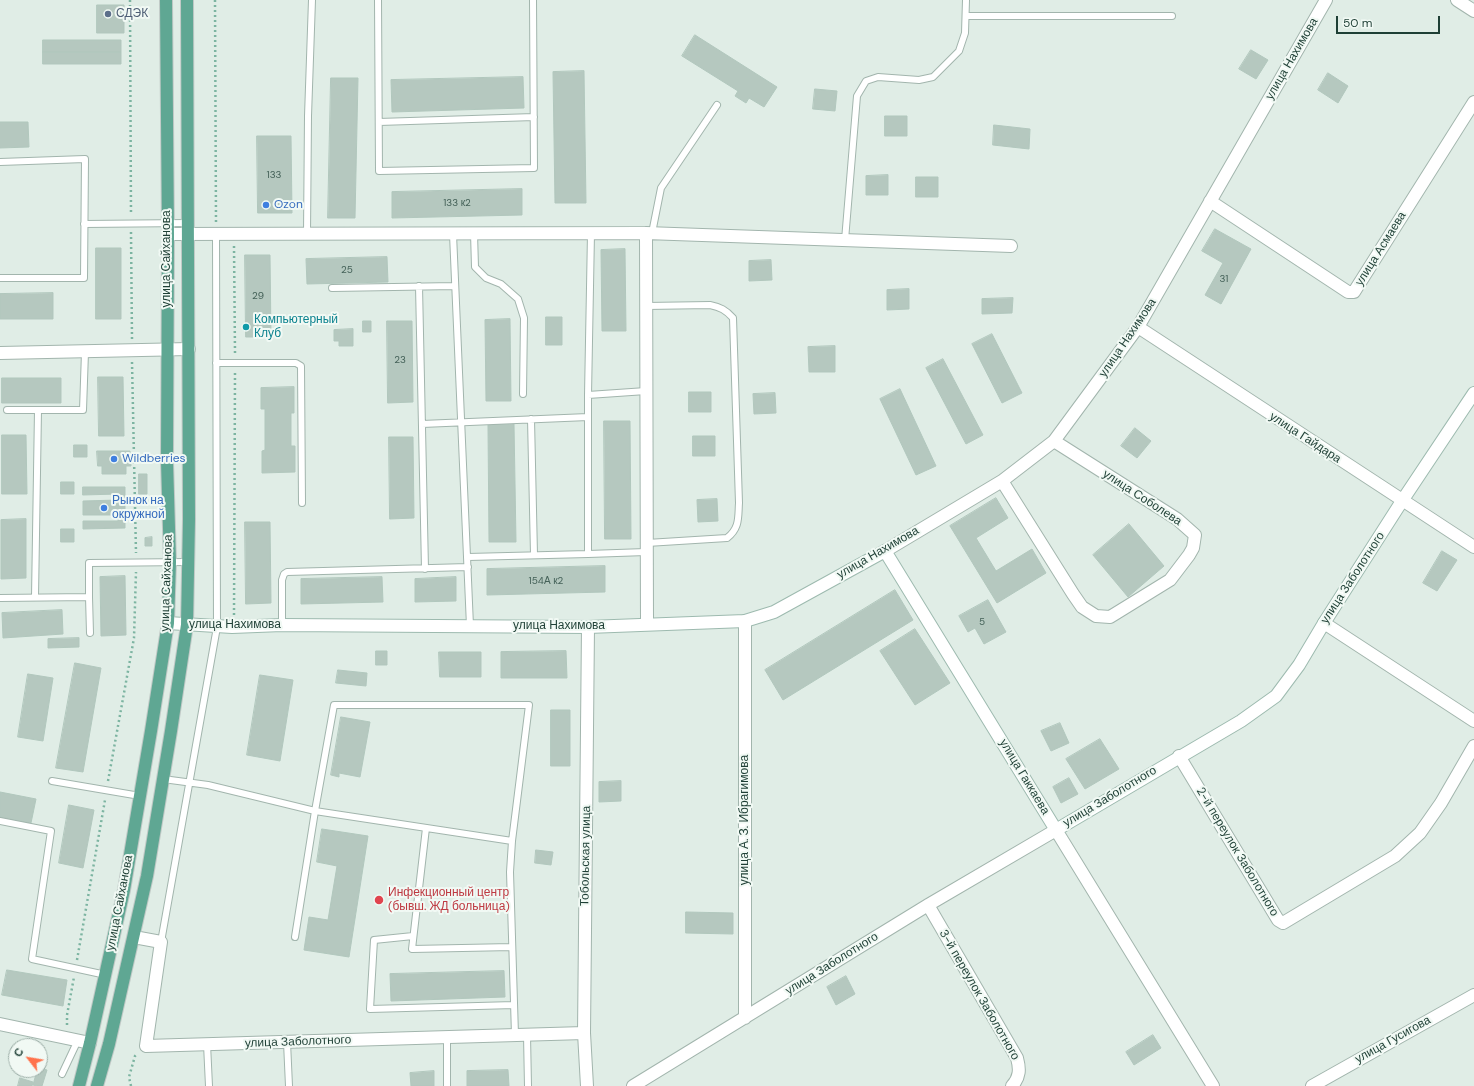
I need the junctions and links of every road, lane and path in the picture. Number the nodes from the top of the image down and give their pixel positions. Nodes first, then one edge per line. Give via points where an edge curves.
1 (130, 0) edge
2 (166, 0) edge
3 (187, 0) edge
4 (215, 0) edge
5 (312, 0) edge
6 (378, 0) edge
7 (533, 0) edge
8 (966, 0) edge
9 (1326, 0) edge
10 (1457, 0) edge
11 (1474, 11) edge
12 (966, 16) junction
13 (1172, 16) dead end
14 (1474, 102) edge
15 (717, 105) dead end
16 (534, 117) junction
17 (1469, 120) edge
18 (379, 122) junction
19 (0, 162) edge
20 (1210, 201) junction
21 (84, 224) junction
22 (131, 224) junction
23 (168, 229) junction
24 (188, 229) junction
25 (474, 233) junction
26 (591, 233) junction
27 (649, 233) junction
28 (216, 234) junction
29 (234, 234) junction
30 (307, 234) junction
31 (453, 234) junction
32 (845, 240) junction
33 (1011, 246) dead end
34 (0, 278) edge
35 (419, 286) junction
36 (455, 286) junction
37 (332, 288) dead end
38 (646, 306) junction
39 (1138, 327) junction
40 (189, 349) junction
41 (167, 350) junction
42 (132, 351) junction
43 (85, 352) junction
44 (0, 353) edge
45 (235, 363) junction
46 (216, 364) junction
47 (646, 391) junction
48 (1474, 393) edge
49 (523, 394) dead end
50 (588, 395) junction
51 (7, 410) dead end
52 (38, 410) junction
53 (588, 417) junction
54 (531, 419) junction
55 (461, 422) junction
56 (422, 424) junction
57 (1054, 441) junction
58 (1002, 481) junction
59 (1402, 501) junction
60 (302, 502) dead end
61 (646, 547) junction
62 (1474, 547) edge
63 (885, 551) junction
64 (588, 554) junction
65 (534, 555) junction
66 (468, 557) junction
67 (136, 562) junction
68 (170, 562) junction
69 (188, 562) junction
70 (468, 567) junction
71 (425, 569) junction
72 (34, 597) junction
73 (89, 597) junction
74 (0, 598) edge
75 (744, 621) junction
76 (1324, 623) junction
77 (168, 624) junction
78 (647, 624) junction
79 (187, 625) junction
80 (282, 625) junction
81 (470, 626) junction
82 (217, 627) junction
83 (232, 627) junction
84 (588, 627) junction
85 (90, 633) dead end
86 (1474, 721) edge
87 (1474, 746) edge
88 (1179, 756) junction
89 (163, 779) junction
90 (52, 781) dead end
91 (189, 783) junction
92 (107, 790) junction
93 (140, 796) junction
94 (314, 811) junction
95 (0, 821) edge
96 (426, 828) junction
97 (1056, 830) junction
98 (512, 841) junction
99 (928, 905) junction
100 (413, 936) junction
101 (134, 937) junction
102 (295, 937) dead end
103 (161, 942) junction
104 (512, 947) junction
105 (75, 968) junction
106 (106, 975) junction
107 (1474, 995) edge
108 (514, 1005) junction
109 (745, 1018) junction
110 (0, 1024) edge
111 (584, 1034) junction
112 (521, 1035) junction
113 (447, 1037) junction
114 (72, 1039) junction
115 (90, 1042) junction
116 (287, 1042) junction
117 (207, 1044) junction
118 (146, 1046) junction
119 (62, 1074) dead end
120 (79, 1086) edge
121 (97, 1086) edge
122 (131, 1086) edge
123 (208, 1086) edge
124 (289, 1086) edge
125 (447, 1086) edge
126 (528, 1086) edge
127 (587, 1086) edge
128 (634, 1086) edge
129 (1012, 1086) edge
130 (1213, 1086) edge
131 (1312, 1086) edge

1 - 22 path
2 - 23 main road, улица Сайханова
3 - 24 main road
4 - 28 path
5 - 30 lane
6 - 18 lane
7 - 16 lane
8 - 12 lane
9 - 20 street, улица Нахимова
10 - 11 street
12 - 13 lane
12 - 32 lane via 965,33 959,51 933,77 919,80 878,77 866,81 857,96
14 - 17 street, улица Асмаева
15 - 27 lane via 661,188
16 - 18 lane
16 - 18 lane via 534,168 379,171
17 - 20 street, улица Асмаева via 1354,292 1348,292
19 - 21 lane via 85,159
20 - 39 street, улица Нахимова
21 - 22 lane
21 - 34 lane via 84,278
22 - 23 lane
22 - 42 path
23 - 24 street
23 - 41 main road, улица Сайханова
24 - 28 street
24 - 40 main road
25 - 26 street
25 - 31 street
25 - 49 lane via 475,267 486,278 501,284 518,299 524,318
26 - 27 street
26 - 50 lane
27 - 32 street
27 - 38 street
28 - 29 street
28 - 46 lane
29 - 30 street
29 - 45 path
30 - 31 street
31 - 36 lane
32 - 33 street
35 - 36 lane
35 - 37 lane
35 - 56 lane
36 - 55 lane
38 - 47 street
38 - 61 lane via 710,305 719,307 733,318 739,503 738,522 734,533 728,538
39 - 57 street, улица Нахимова
39 - 59 street, улица Гайдара
40 - 41 street
40 - 69 main road
41 - 42 street
41 - 68 main road, улица Сайханова
42 - 43 street
42 - 67 path
43 - 44 street
43 - 52 lane via 84,410
45 - 46 lane
45 - 60 lane via 296,363 301,366
45 - 83 path via 235,612
46 - 82 lane
47 - 50 lane
47 - 61 street
48 - 59 street, улица Заболотного
50 - 53 lane
51 - 52 lane
52 - 72 lane
53 - 54 lane
53 - 64 lane
54 - 55 lane
54 - 65 lane
55 - 56 lane
55 - 66 lane
56 - 71 lane
57 - 58 street, улица Нахимова
57 - 58 street, улица Соболева via 1177,519 1194,535 1190,555 1170,580 1110,617 1096,616 1082,607 1072,594
58 - 63 street, улица Нахимова
59 - 62 street, улица Гайдара
59 - 76 street, улица Заболотного
61 - 64 lane
61 - 78 street
63 - 75 street, улица Нахимова via 774,612
63 - 97 street, улица Гаккаева
64 - 65 lane
65 - 66 lane
66 - 70 lane
67 - 68 lane
67 - 73 lane via 89,563
67 - 92 path via 134,638
68 - 69 lane
68 - 77 main road, улица Сайханова
69 - 79 main road
70 - 71 lane
70 - 81 lane
71 - 80 lane via 287,572 282,580
72 - 73 lane
72 - 74 lane
73 - 85 lane
75 - 78 street, улица Нахимова
75 - 109 street, улица А. З. Ибрагимова
76 - 86 street
76 - 88 street, улица Заболотного via 1299,665 1276,696 1241,721
77 - 79 street, улица Нахимова
77 - 93 main road, улица Сайханова
78 - 84 street, улица Нахимова
79 - 82 street, улица Нахимова
79 - 89 main road
80 - 81 street, улица Нахимова
80 - 83 street, улица Нахимова
81 - 84 street, улица Нахимова
82 - 83 street, улица Нахимова
82 - 91 lane
84 - 111 street, Тобольская улица
87 - 88 street, 2-й переулок Заболотного via 1441,803 1420,833 1395,856 1283,923 1278,920
88 - 97 street, улица Заболотного
89 - 91 lane
89 - 101 main road
90 - 92 lane
91 - 94 lane
91 - 103 lane
92 - 93 lane
92 - 105 path
93 - 106 main road, улица Сайханова
94 - 96 lane
94 - 98 lane via 334,705 529,705
94 - 102 lane
95 - 105 lane via 51,831 32,959
96 - 98 lane
96 - 100 lane
97 - 99 street, улица Заболотного
97 - 130 street, улица Гаккаева
98 - 104 lane
99 - 109 street, улица Заболотного
99 - 129 street, 3-й переулок Заболотного via 1017,1058 1020,1068
100 - 104 lane via 412,949
100 - 108 lane via 374,940 370,1009
101 - 103 street
101 - 121 main road
103 - 118 street
104 - 108 lane
105 - 106 lane
105 - 114 path via 66,1015
106 - 115 main road, улица Сайханова
107 - 131 street, улица Гусигова
108 - 112 lane
109 - 128 street, улица Заболотного
110 - 114 street
111 - 112 street, улица Заболотного
111 - 127 street, Тобольская улица
112 - 113 street, улица Заболотного
112 - 126 lane
113 - 116 street, улица Заболотного
113 - 125 lane
114 - 115 street
114 - 119 lane
115 - 120 main road, улица Сайханова
116 - 117 street, улица Заболотного
116 - 124 lane
117 - 118 street, улица Заболотного
117 - 123 lane
118 - 122 path via 135,1056 129,1077

